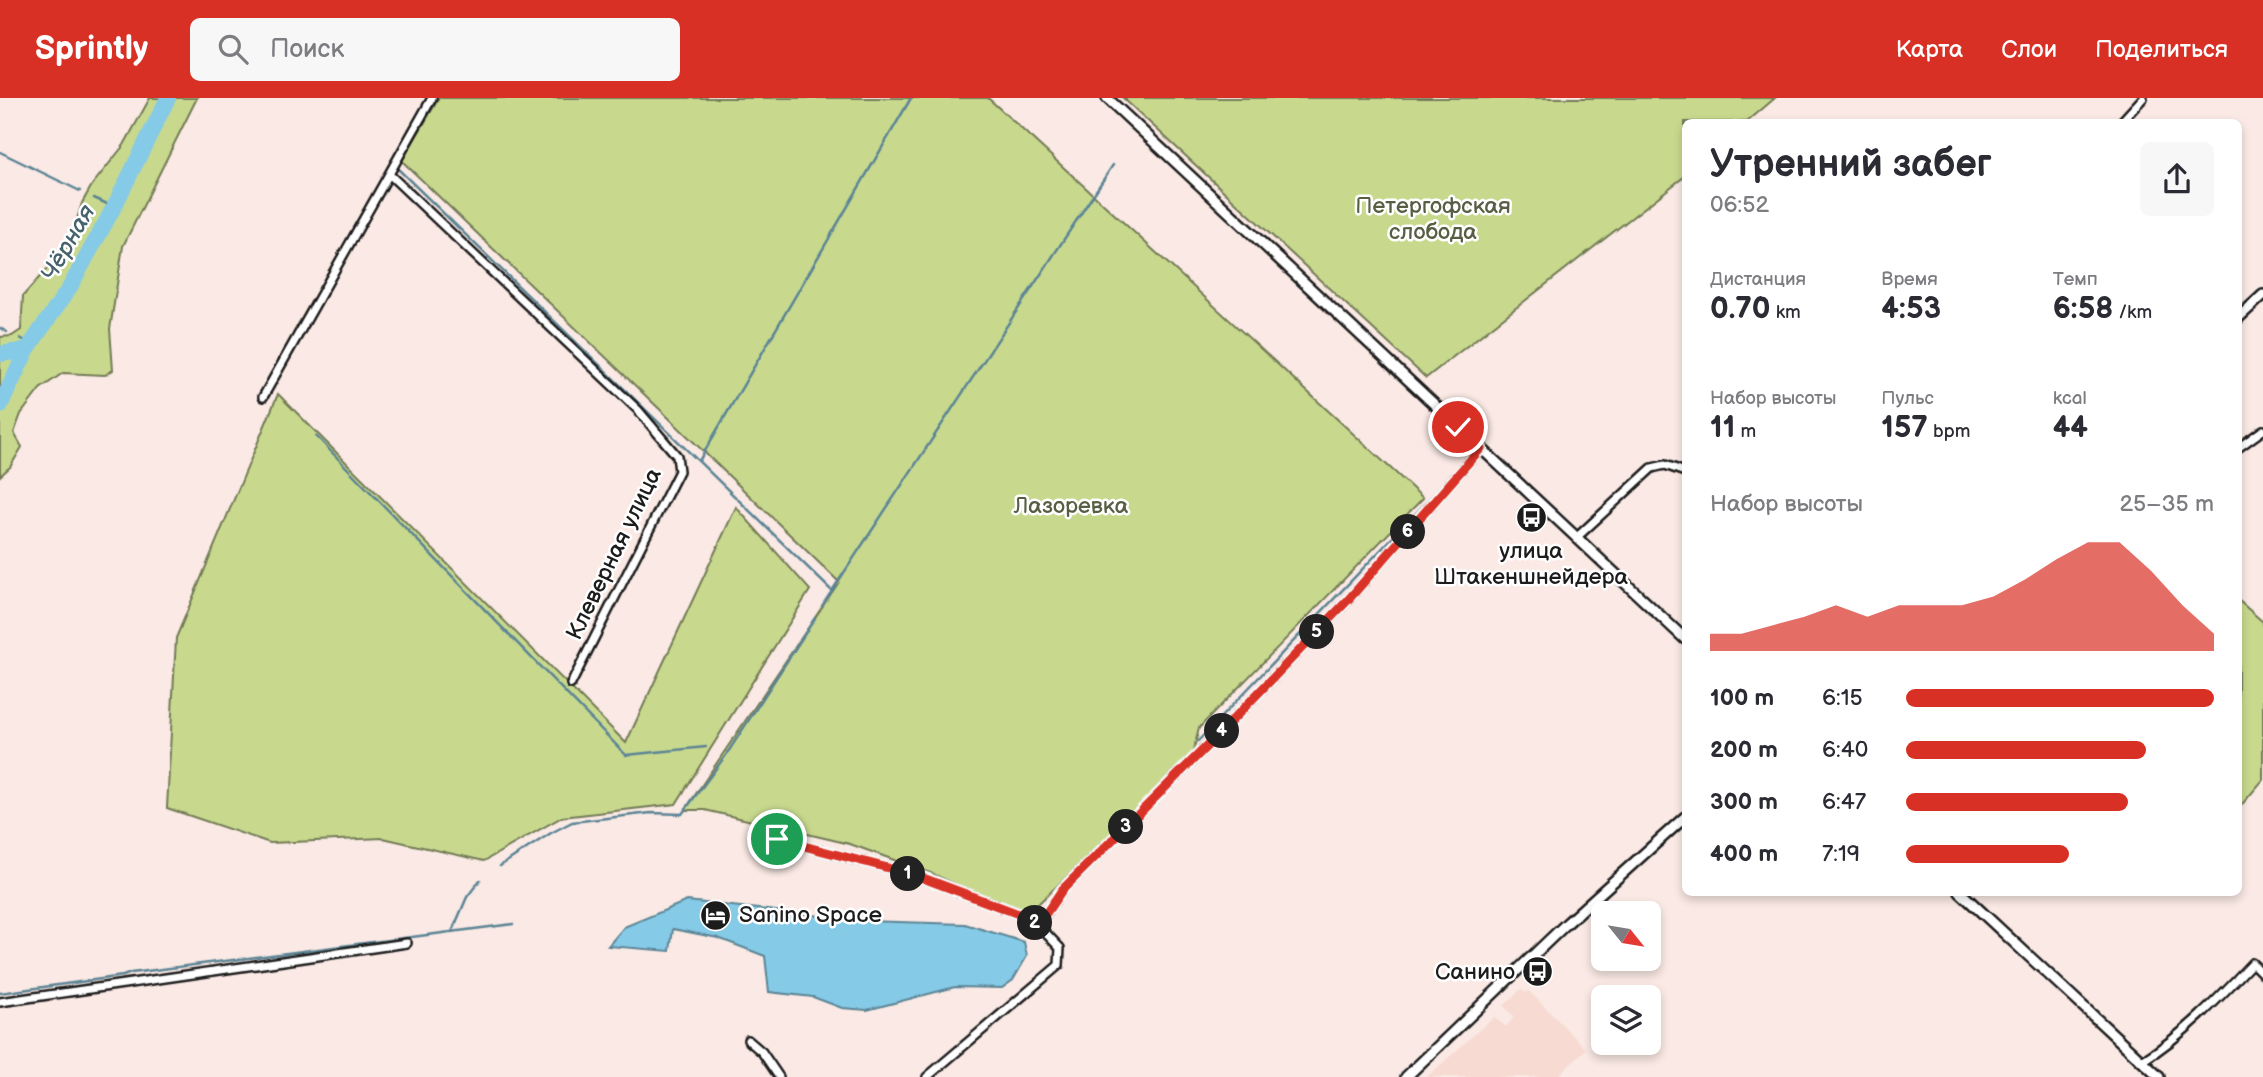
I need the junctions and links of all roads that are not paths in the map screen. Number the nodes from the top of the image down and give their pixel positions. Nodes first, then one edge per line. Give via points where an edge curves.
1 (432, 98) edge
2 (1107, 98) edge
3 (2143, 98) edge
4 (2124, 119) edge
5 (390, 175) junction
6 (2263, 295) edge
7 (2242, 314) edge
8 (263, 397) dead end
9 (2263, 430) edge
10 (2242, 445) edge
11 (1481, 448) junction
12 (1682, 471) edge
13 (1576, 538) junction
14 (1682, 636) edge
15 (571, 684) dead end
16 (1682, 820) edge
17 (777, 839) dead end
18 (1964, 896) edge
19 (1038, 925) junction
20 (407, 943) dead end
21 (2263, 974) edge
22 (0, 1002) edge
23 (748, 1040) dead end
24 (2142, 1061) junction
25 (779, 1077) edge
26 (927, 1077) edge
27 (1406, 1077) edge
28 (2159, 1077) edge

1 - 5 street
2 - 11 street
3 - 4 street
5 - 8 street
5 - 15 street, Клеверная улица via 638,410 677,456 679,471
6 - 7 street
9 - 10 street
11 - 13 street
11 - 19 street via 1339,610 1062,890
12 - 13 street via 1665,465 1652,468
13 - 14 street
16 - 27 street
17 - 19 street via 915,875
18 - 24 street
19 - 26 street via 1060,948 1059,965
20 - 22 street
21 - 24 street via 2252,963 2167,1046
23 - 25 street
24 - 28 street

